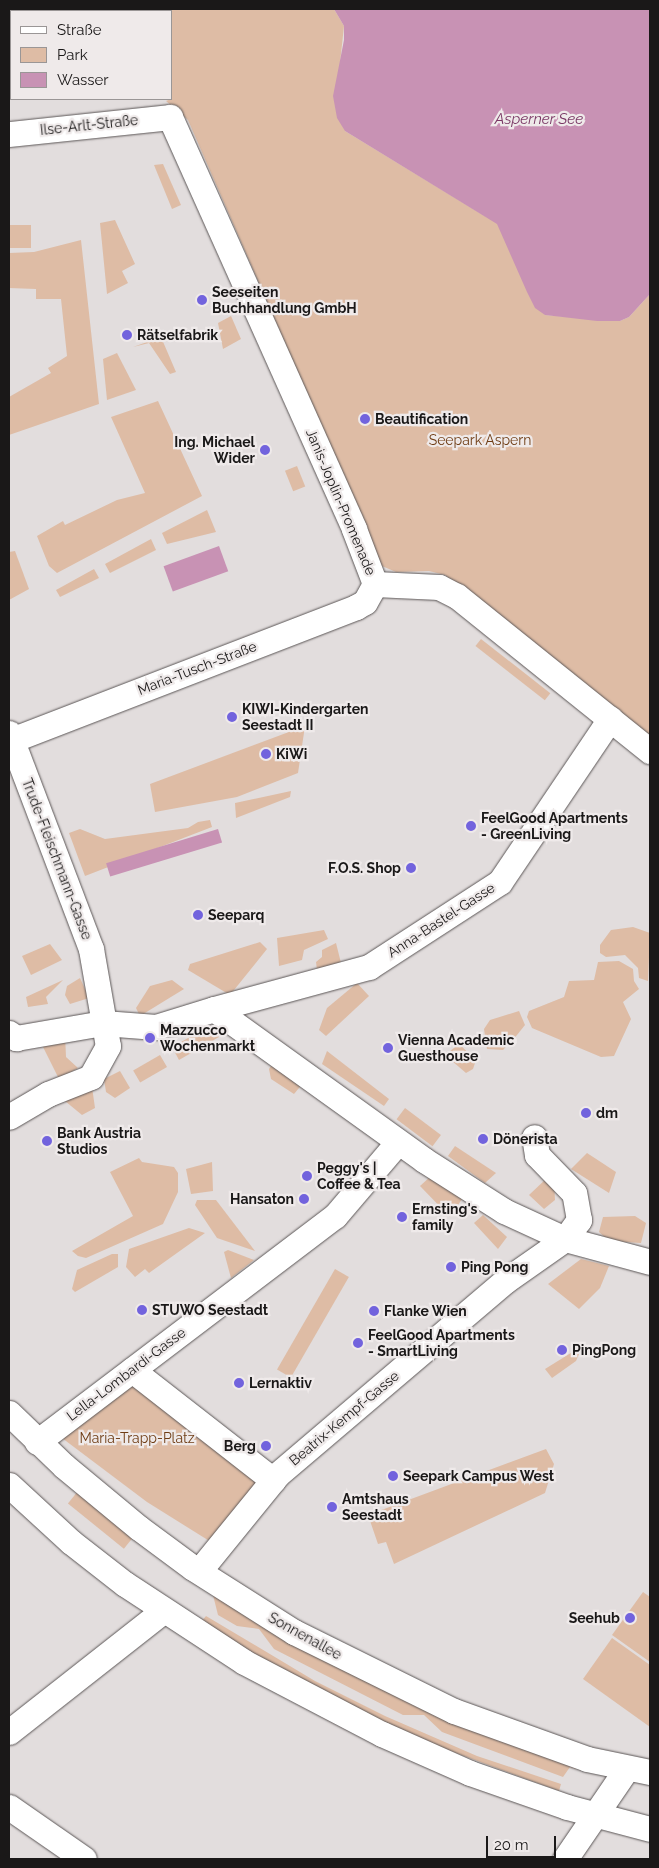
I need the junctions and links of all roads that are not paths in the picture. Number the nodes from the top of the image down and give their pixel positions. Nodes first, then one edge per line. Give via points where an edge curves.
1 (170, 117) joint
2 (9, 134) edge
3 (375, 584) junction
4 (610, 719) junction
5 (10, 738) edge
6 (650, 751) edge
7 (214, 1009) junction
8 (103, 1023) junction
9 (9, 1033) edge
10 (9, 1117) edge
11 (534, 1137) dead end
12 (398, 1142) junction
13 (565, 1239) junction
14 (650, 1262) edge
15 (132, 1370) junction
16 (9, 1413) edge
17 (37, 1442) junction
18 (273, 1480) junction
19 (9, 1485) edge
20 (199, 1571) junction
21 (163, 1611) junction
22 (9, 1732) edge
23 (639, 1770) edge
24 (9, 1807) edge
25 (595, 1816) junction
26 (650, 1829) edge
27 (84, 1859) edge
28 (565, 1859) edge

1 - 2 street, Ilse-Arlt-Straße
1 - 3 street, Janis-Joplin-Promenade via 354,528
3 - 4 street, Janis-Joplin-Promenade via 440,587 457,596
3 - 5 street, Maria-Tusch-Straße via 365,602 356,607
4 - 6 street, Janis-Joplin-Promenade
4 - 7 street, Anna-Bastel-Gasse via 500,882 369,967
5 - 8 street, Trude-Fleischmann-Gasse via 91,949
7 - 8 street, Anna-Bastel-Gasse via 156,1027
7 - 12 street
8 - 9 street, Anna-Bastel-Gasse via 16,1038
8 - 10 street, Trude-Fleischmann-Gasse via 108,1046 91,1077 48,1094
11 - 13 street via 536,1155 574,1193 579,1220
12 - 13 street via 504,1211
12 - 15 street, Lella-Lombardi-Gasse via 335,1216
13 - 14 street
13 - 18 street, Beatrix-Kempf-Gasse via 505,1282
15 - 17 street, Lella-Lombardi-Gasse
15 - 18 street
16 - 17 street, Sonnenallee
17 - 20 street, Sonnenallee via 105,1502
18 - 20 street, Beatrix-Kempf-Gasse
19 - 21 street via 84,1552
20 - 23 street, Sonnenallee via 294,1632 446,1707 587,1758
21 - 22 street
21 - 25 street via 244,1662 382,1734 470,1773
23 - 25 street
24 - 27 street
25 - 26 street
25 - 28 street

